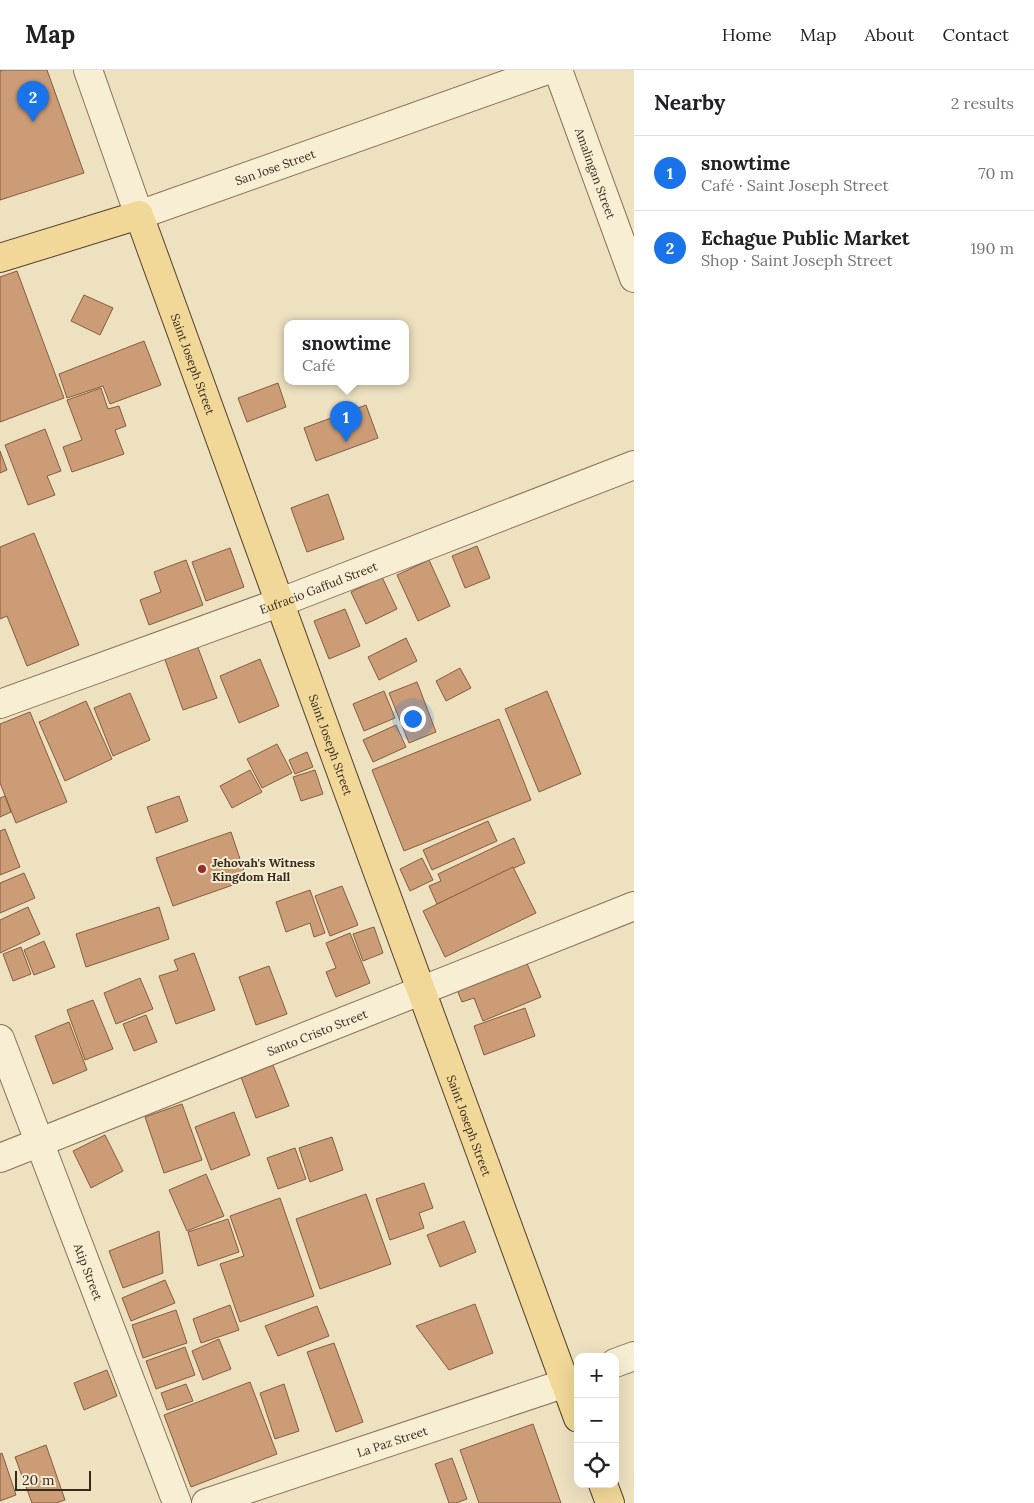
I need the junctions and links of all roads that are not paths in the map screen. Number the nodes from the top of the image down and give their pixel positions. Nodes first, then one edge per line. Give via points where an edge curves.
1 (88, 70) edge
2 (547, 70) edge
3 (558, 70) edge
4 (139, 215) junction
5 (0, 258) edge
6 (634, 278) edge
7 (634, 465) edge
8 (281, 602) junction
9 (0, 704) edge
10 (634, 906) edge
11 (421, 991) junction
12 (0, 1039) edge
13 (39, 1143) junction
14 (0, 1158) edge
15 (634, 1356) edge
16 (619, 1362) edge
17 (571, 1381) edge
18 (574, 1398) edge
19 (604, 1488) edge
20 (177, 1503) edge
21 (206, 1503) edge
22 (610, 1503) edge

1 - 4 street, Saint Joseph Street
2 - 4 street, San Jose Street
3 - 6 street, Amalingan Street
4 - 5 main road, San Jose Street
4 - 8 main road, Saint Joseph Street
7 - 8 street, Eufracio Gaffud Street
8 - 9 street, Eufracio Gaffud Street
8 - 11 main road, Saint Joseph Street
10 - 11 street, Santo Cristo Street
11 - 13 street, Santo Cristo Street
11 - 17 main road, Saint Joseph Street
12 - 13 street, Atip Street
13 - 14 street, Santo Cristo Street
13 - 20 street, Atip Street
15 - 16 street
17 - 18 main road, Saint Joseph Street
17 - 21 street, La Paz Street
19 - 22 main road

